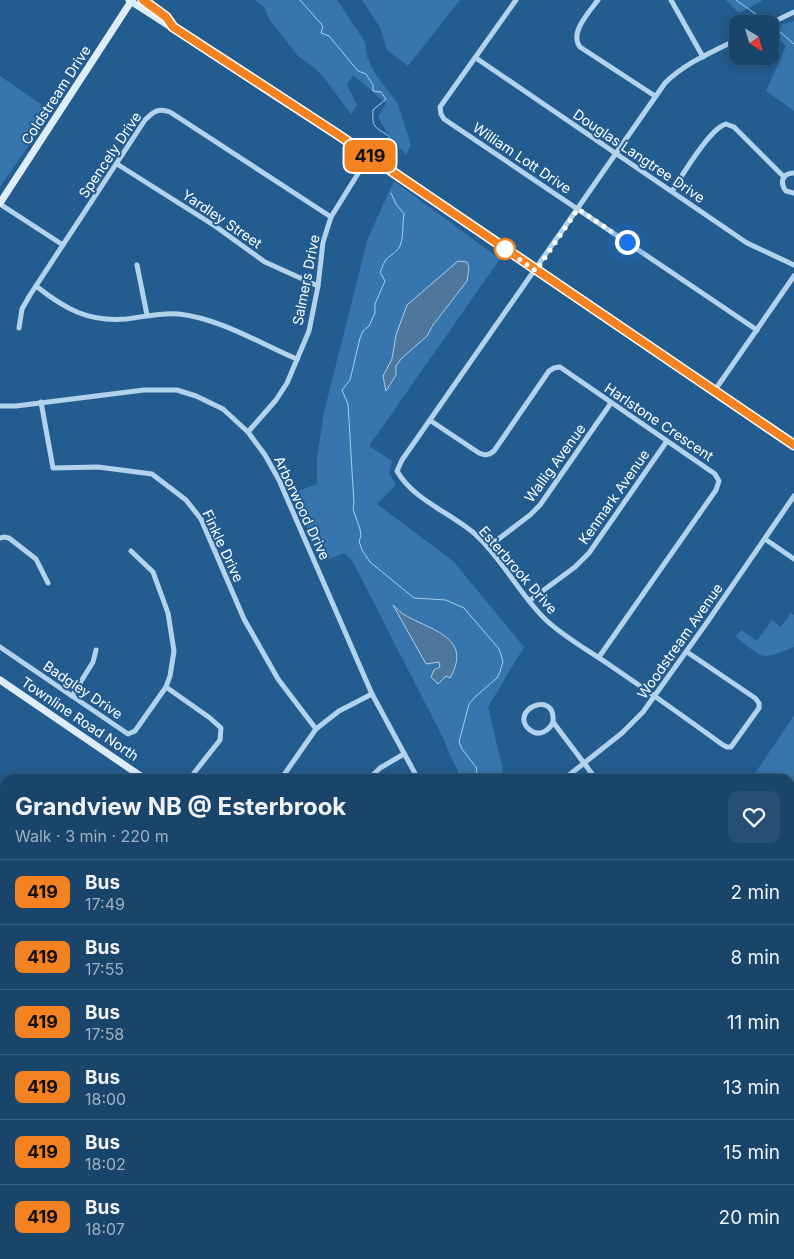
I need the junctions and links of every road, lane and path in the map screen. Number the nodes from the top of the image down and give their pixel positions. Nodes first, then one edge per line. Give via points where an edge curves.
1 (131, 0) edge
2 (143, 0) edge
3 (516, 0) edge
4 (598, 0) edge
5 (670, 0) edge
6 (794, 12) edge
7 (779, 19) edge
8 (173, 27) junction
9 (729, 44) edge
10 (703, 57) junction
11 (476, 58) junction
12 (655, 96) junction
13 (616, 153) junction
14 (369, 156) junction
15 (117, 164) junction
16 (794, 174) edge
17 (784, 177) junction
18 (672, 191) junction
19 (794, 193) edge
20 (0, 204) edge
21 (578, 209) junction
22 (331, 217) junction
23 (63, 245) junction
24 (137, 265) dead end
25 (794, 265) edge
26 (536, 271) junction
27 (794, 276) edge
28 (36, 286) junction
29 (318, 286) junction
30 (146, 315) junction
31 (19, 328) dead end
32 (757, 330) junction
33 (297, 359) junction
34 (715, 390) junction
35 (41, 402) junction
36 (611, 404) junction
37 (0, 406) edge
38 (431, 420) junction
39 (248, 432) junction
40 (667, 442) junction
41 (794, 445) edge
42 (794, 496) edge
43 (0, 538) edge
44 (765, 539) junction
45 (488, 547) junction
46 (131, 551) dead end
47 (794, 558) edge
48 (48, 583) dead end
49 (530, 601) junction
50 (0, 647) edge
51 (96, 650) dead end
52 (687, 652) junction
53 (599, 658) junction
54 (0, 680) edge
55 (166, 687) junction
56 (372, 694) junction
57 (72, 696) junction
58 (656, 696) junction
59 (553, 722) junction
60 (316, 729) junction
61 (404, 754) junction
62 (584, 763) junction
63 (138, 774) edge
64 (194, 774) edge
65 (284, 774) edge
66 (374, 774) edge
67 (415, 774) edge
68 (570, 774) edge
69 (592, 774) edge

1 - 8 street
1 - 20 street, Coldstream Drive
2 - 8 street via 166,17
3 - 11 street, William Lott Drive
4 - 12 street via 578,29 576,42
5 - 10 street
6 - 7 street
8 - 14 street
9 - 10 street, Esterbrook Drive
10 - 12 street, Esterbrook Drive via 677,72
11 - 13 street, Douglas Langtree Drive
11 - 21 street, William Lott Drive via 440,107 444,119
12 - 13 street, Esterbrook Drive
13 - 18 street, Douglas Langtree Drive
13 - 21 street, Esterbrook Drive
14 - 22 street, Salmers Drive
14 - 26 street
15 - 22 street, Spencely Drive via 145,120 160,109 170,112
15 - 23 street, Spencely Drive
15 - 29 street, Yardley Street via 265,262
16 - 17 street
17 - 18 street via 734,127 726,124 709,138
17 - 19 street via 784,188
18 - 25 street, Douglas Langtree Drive via 747,243
20 - 23 street
21 - 26 street, Esterbrook Drive
21 - 32 street, William Lott Drive
22 - 29 street, Salmers Drive via 323,242
23 - 28 street, Spencely Drive
24 - 30 street
26 - 34 street
26 - 38 street, Esterbrook Drive
27 - 32 street
28 - 30 street via 68,309 92,318 112,320
28 - 31 street, Spencely Drive via 22,309
29 - 33 street, Salmers Drive via 309,331
30 - 33 street via 180,314 200,319
32 - 34 street
33 - 39 street, Salmers Drive via 276,400
34 - 41 street
35 - 37 street, Arborwood Drive
35 - 39 street, Arborwood Drive via 144,390 177,390 223,408
35 - 60 street, Finkle Drive via 53,468 98,467 152,474 186,500 201,519 244,619 278,679
36 - 38 street, Harlstone Crescent via 557,367 488,455 479,453
36 - 40 street, Harlstone Crescent
36 - 45 street, Wallig Avenue via 540,505
38 - 45 street, Esterbrook Drive via 397,471 413,489
39 - 56 street, Arborwood Drive via 279,480
40 - 49 street, Kenmark Avenue via 589,553
40 - 53 street, Harlstone Crescent via 715,474 718,485
42 - 44 street, Woodstream Avenue
43 - 48 street via 9,538 36,559
44 - 47 street
44 - 52 street, Woodstream Avenue
45 - 49 street, Esterbrook Drive
46 - 55 street via 152,572 168,613 174,651
49 - 53 street, Esterbrook Drive via 552,626
50 - 57 street, Badgley Drive
51 - 57 street via 93,662
52 - 58 street, Woodstream Avenue
52 - 58 street, Esterbrook Drive via 755,698 759,708 731,747 727,747
53 - 58 street, Esterbrook Drive
54 - 63 street, Townline Road North
55 - 57 street, Badgley Drive via 131,734
55 - 64 street via 221,728 220,740
56 - 60 street via 339,711
56 - 61 street, Arborwood Drive
58 - 62 street, Woodstream Avenue via 622,733
59 - 59 street via 539,733 530,730 525,717 532,706 542,705 552,713
59 - 62 street
60 - 65 street
61 - 66 street
61 - 67 street, Arborwood Drive
62 - 68 street, Woodstream Avenue
62 - 69 street

